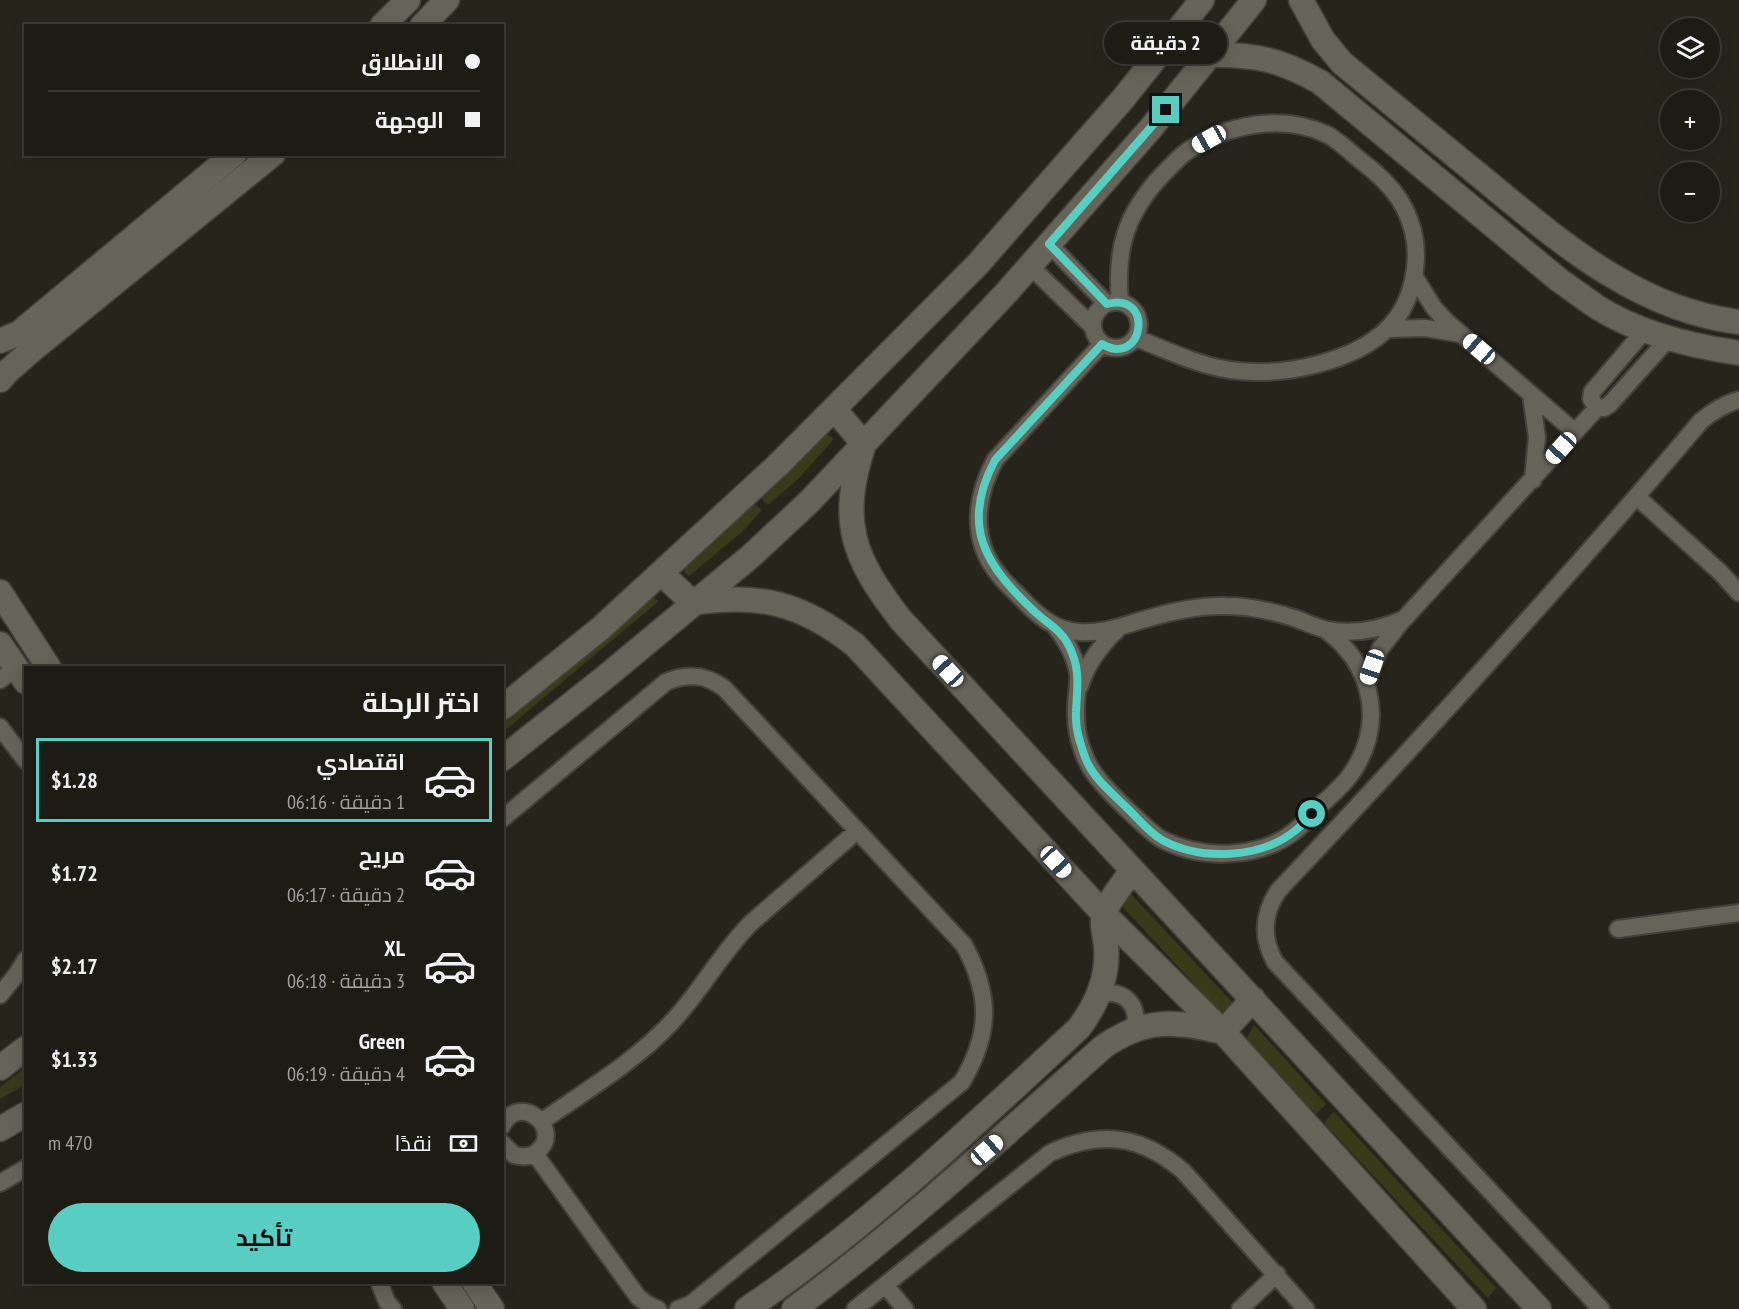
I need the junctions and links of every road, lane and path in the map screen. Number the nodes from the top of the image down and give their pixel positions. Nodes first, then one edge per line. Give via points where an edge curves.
1 (408, 0) edge
2 (447, 0) edge
3 (1202, 0) edge
4 (1254, 0) edge
5 (1300, 0) edge
6 (384, 24) edge
7 (424, 24) edge
8 (1180, 28) junction
9 (1210, 55) junction
10 (232, 156) edge
11 (271, 156) edge
12 (1049, 244) junction
13 (1030, 266) junction
14 (1414, 276) junction
15 (1114, 303) junction
16 (1739, 322) edge
17 (1093, 327) junction
18 (1388, 329) junction
19 (1645, 330) junction
20 (1462, 334) junction
21 (1136, 338) junction
22 (1669, 338) junction
23 (0, 341) edge
24 (1102, 344) junction
25 (1739, 353) edge
26 (0, 380) edge
27 (1531, 395) junction
28 (1739, 400) edge
29 (1597, 408) junction
30 (834, 409) junction
31 (1575, 432) junction
32 (864, 444) junction
33 (1533, 480) junction
34 (1637, 497) junction
35 (661, 573) junction
36 (0, 592) edge
37 (1739, 592) edge
38 (693, 603) junction
39 (1404, 619) junction
40 (1055, 626) junction
41 (1121, 626) junction
42 (1326, 630) junction
43 (0, 644) edge
44 (48, 666) edge
45 (14, 677) edge
46 (1367, 683) junction
47 (1078, 690) junction
48 (504, 706) edge
49 (0, 727) edge
50 (504, 757) edge
51 (24, 758) edge
52 (504, 817) edge
53 (857, 831) junction
54 (1132, 870) junction
55 (1739, 913) edge
56 (1103, 914) junction
57 (1618, 929) dead end
58 (24, 962) edge
59 (0, 995) edge
60 (1099, 995) junction
61 (1252, 999) junction
62 (1134, 1029) junction
63 (1223, 1032) junction
64 (24, 1050) edge
65 (0, 1068) edge
66 (24, 1115) edge
67 (505, 1117) edge
68 (542, 1122) junction
69 (0, 1129) edge
70 (506, 1154) edge
71 (535, 1154) junction
72 (24, 1169) edge
73 (0, 1183) edge
74 (1277, 1274) junction
75 (380, 1284) edge
76 (445, 1284) edge
77 (475, 1284) edge
78 (886, 1286) junction
79 (1467, 1306) edge
80 (387, 1307) edge
81 (462, 1309) edge
82 (492, 1309) edge
83 (658, 1309) edge
84 (678, 1309) edge
85 (747, 1309) edge
86 (794, 1309) edge
87 (855, 1309) edge
88 (905, 1309) edge
89 (1240, 1309) edge
90 (1306, 1309) edge
91 (1539, 1309) edge
92 (1601, 1309) edge

1 - 6 street
2 - 7 street
3 - 8 street
4 - 9 street
5 - 16 street via 1323,40 1342,63 1577,252 1617,281 1653,298 1691,312
8 - 9 street
8 - 30 street via 977,264
9 - 12 street
9 - 19 street via 1268,59 1320,82 1559,280 1599,308
10 - 23 street via 19,333
11 - 26 street
12 - 13 street
12 - 15 street
13 - 17 street
13 - 32 street
14 - 15 street via 1416,254 1411,223 1397,194 1383,178 1329,136 1290,124 1269,123 1238,128 1209,139 1186,152 1154,184 1134,211 1123,237
14 - 18 street via 1409,295
14 - 20 street via 1434,308
15 - 17 street via 1102,307
15 - 21 street via 1126,304 1136,313 1140,325
17 - 24 street
18 - 20 street via 1425,328
18 - 21 street via 1337,358 1310,367 1259,373 1215,367
19 - 22 street
19 - 29 street via 1592,392 1591,399
20 - 27 street
21 - 24 street via 1120,349
22 - 25 street
22 - 29 street via 1610,404
24 - 40 street via 995,460 980,498 979,528 988,558 1034,612
27 - 31 street
27 - 33 street via 1537,437
28 - 34 street via 1712,411 1701,421
29 - 31 street
30 - 32 street
30 - 35 street
31 - 33 street
32 - 38 street via 776,534
32 - 54 street via 852,493 854,534 863,563 880,593
33 - 39 street
34 - 37 street
34 - 92 street via 1278,891 1265,925 1267,944 1275,962
35 - 38 street
35 - 48 street via 601,628
36 - 44 street
38 - 50 street
38 - 56 street via 750,599 779,604 832,627 855,645
39 - 42 street via 1366,632
39 - 46 street via 1380,649
40 - 41 street via 1076,632 1099,632
40 - 47 street via 1074,658
41 - 42 street via 1180,610 1225,606 1272,612
41 - 47 street via 1094,654
42 - 46 street via 1351,654
43 - 45 street
46 - 47 street via 1370,726 1366,746 1346,781 1295,831 1259,848 1218,854 1198,852 1160,839 1100,781 1086,761 1078,738
49 - 51 street
52 - 53 street via 666,682 690,675 702,676 724,688
53 - 68 street via 735,940 657,1037
53 - 84 street via 964,945 975,966 983,989 985,1014 974,1061 962,1082 691,1304
54 - 56 street
54 - 61 street
55 - 57 street
56 - 60 street via 1107,952
56 - 63 street
58 - 59 street
60 - 62 street via 1114,992 1129,999 1136,1014
60 - 85 street via 1079,1028 925,1170 849,1235
61 - 63 street
61 - 91 street
62 - 63 street via 1181,1023
62 - 86 street via 1103,1047 920,1210
63 - 79 street
64 - 65 street
66 - 69 street
67 - 68 street via 526,1112
68 - 71 street via 545,1139
70 - 71 street
71 - 83 street via 638,1297
72 - 73 street
74 - 78 street via 1167,1158 1130,1141 1109,1138 1079,1142 1050,1154
74 - 89 street
74 - 90 street
75 - 80 street
76 - 81 street
77 - 82 street
78 - 87 street
78 - 88 street

